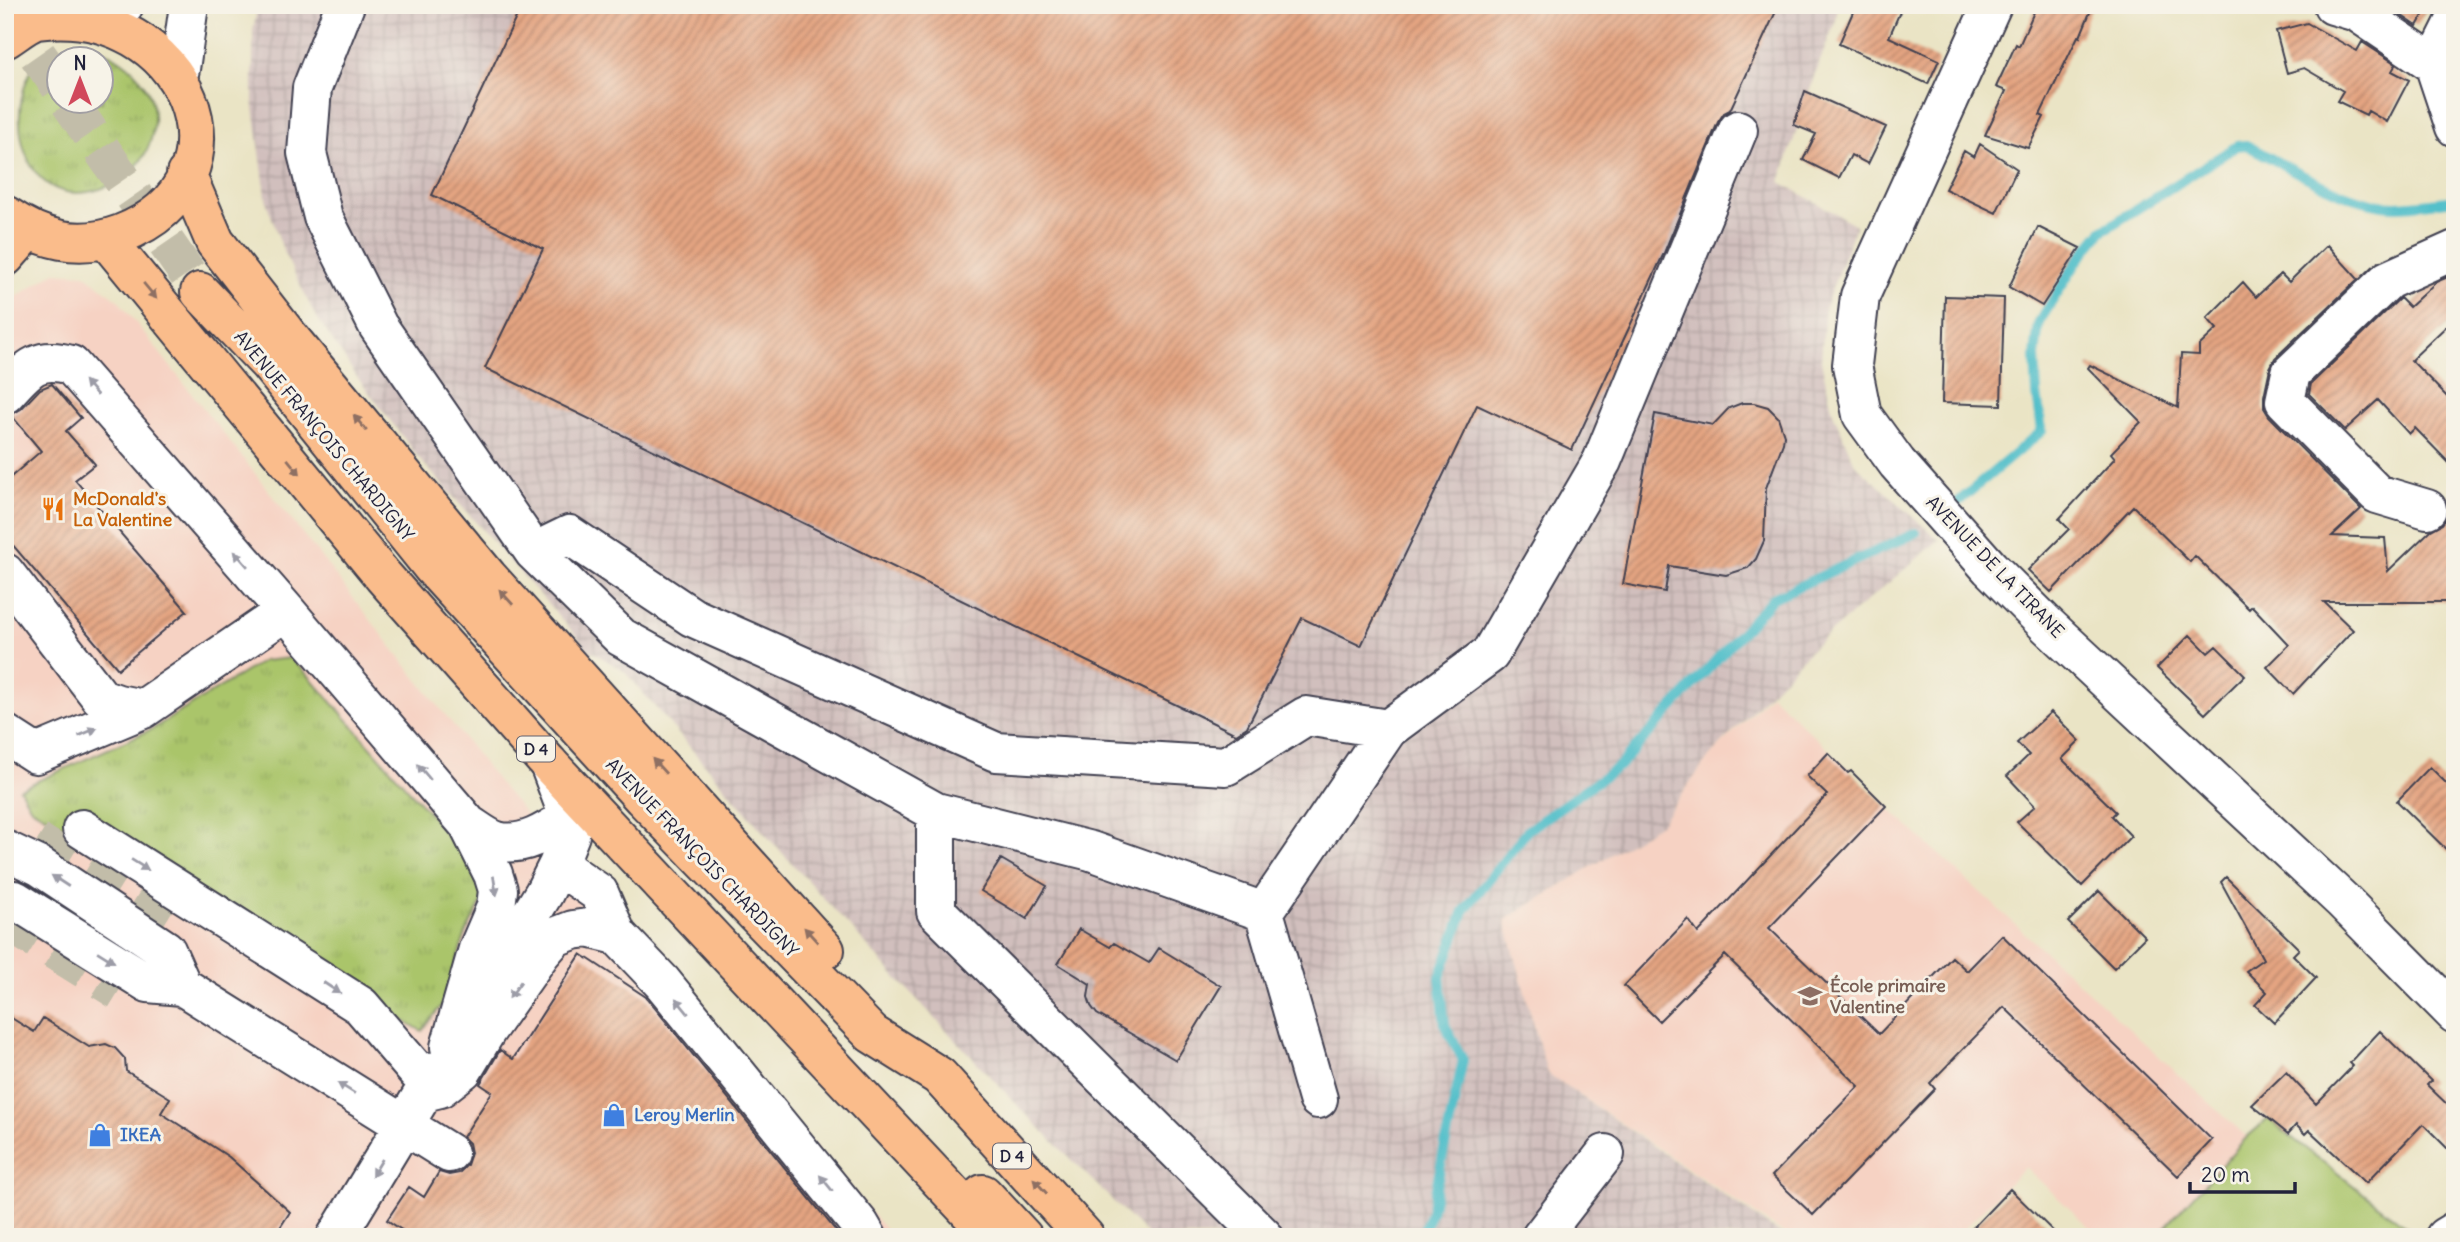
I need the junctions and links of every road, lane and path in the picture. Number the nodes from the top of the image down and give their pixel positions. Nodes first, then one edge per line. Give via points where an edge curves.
1 (189, 5) edge
2 (345, 5) edge
3 (1992, 5) edge
4 (69, 8) edge
5 (2345, 9) edge
6 (119, 11) edge
7 (2455, 22) edge
8 (5, 39) edge
9 (2434, 64) junction
10 (180, 69) junction
11 (2455, 127) edge
12 (1738, 130) dead end
13 (186, 174) junction
14 (13, 234) edge
15 (106, 239) junction
16 (2455, 250) edge
17 (5, 394) edge
18 (2427, 509) dead end
19 (534, 552) junction
20 (5, 573) edge
21 (286, 611) junction
22 (144, 709) junction
23 (1388, 729) junction
24 (15, 751) edge
25 (549, 764) junction
26 (936, 812) junction
27 (569, 817) junction
28 (468, 824) junction
29 (82, 829) dead end
30 (16, 842) edge
31 (558, 865) junction
32 (5, 900) edge
33 (1265, 912) junction
34 (617, 935) junction
35 (182, 986) junction
36 (2455, 1014) edge
37 (450, 1047) junction
38 (939, 1076) junction
39 (1318, 1099) dead end
40 (418, 1100) junction
41 (449, 1153) dead end
42 (1605, 1154) dead end
43 (2455, 1231) edge
44 (336, 1237) edge
45 (867, 1237) edge
46 (993, 1237) edge
47 (1023, 1237) edge
48 (1086, 1237) edge
49 (1264, 1237) edge
50 (1541, 1237) edge
51 (2445, 1237) edge

1 - 10 street
2 - 19 street via 312,88 307,153 323,217 377,326
3 - 36 street, AVENUE DE LA TIRANE via 1860,296 1852,365 1863,415 1897,463 1990,568 2343,901
4 - 6 main road
4 - 8 main road via 34,20
5 - 9 street
6 - 10 main road via 162,46
7 - 9 street
9 - 11 street
10 - 13 main road via 193,103 195,139
12 - 23 street via 1602,461 1490,654
13 - 15 main road via 166,204 139,227
38 -> 13 main road, D 4 via 488,577 215,242
14 - 15 main road via 66,242
15 -> 25 main road, D 4 via 383,576
16 - 18 street via 2388,280 2291,373 2285,401 2376,494
21 -> 17 street via 71,365 40,362
19 - 23 street via 569,535 692,617 996,752 1226,766 1306,716
19 - 26 street via 621,637
20 - 22 street via 101,698
21 - 22 street
28 -> 21 street
24 -> 22 street
23 - 33 street
25 - 27 street
25 - 46 main road, D 4
26 - 33 street via 1091,851
26 - 49 street via 936,911
27 - 28 street via 521,842 496,841
27 - 31 street via 570,835
28 -> 37 street via 498,890
29 -> 40 street via 360,1006
35 -> 30 street via 166,950 39,866
31 - 34 street via 599,893
31 - 37 street
32 -> 35 street via 15,900 148,983
33 - 39 street
34 -> 40 street via 588,928 555,937 463,1070
45 -> 34 street via 662,982
40 -> 35 street
37 - 40 street
38 - 47 main road, AVENUE FRANÇOIS CHARDIGNY / D 4 via 872,1034 643,798 433,568 269,364 200,292 252,371 417,581
48 -> 38 main road, AVENUE FRANÇOIS CHARDIGNY / D 4
40 - 41 street
40 -> 44 street
42 - 50 street
43 - 51 street

